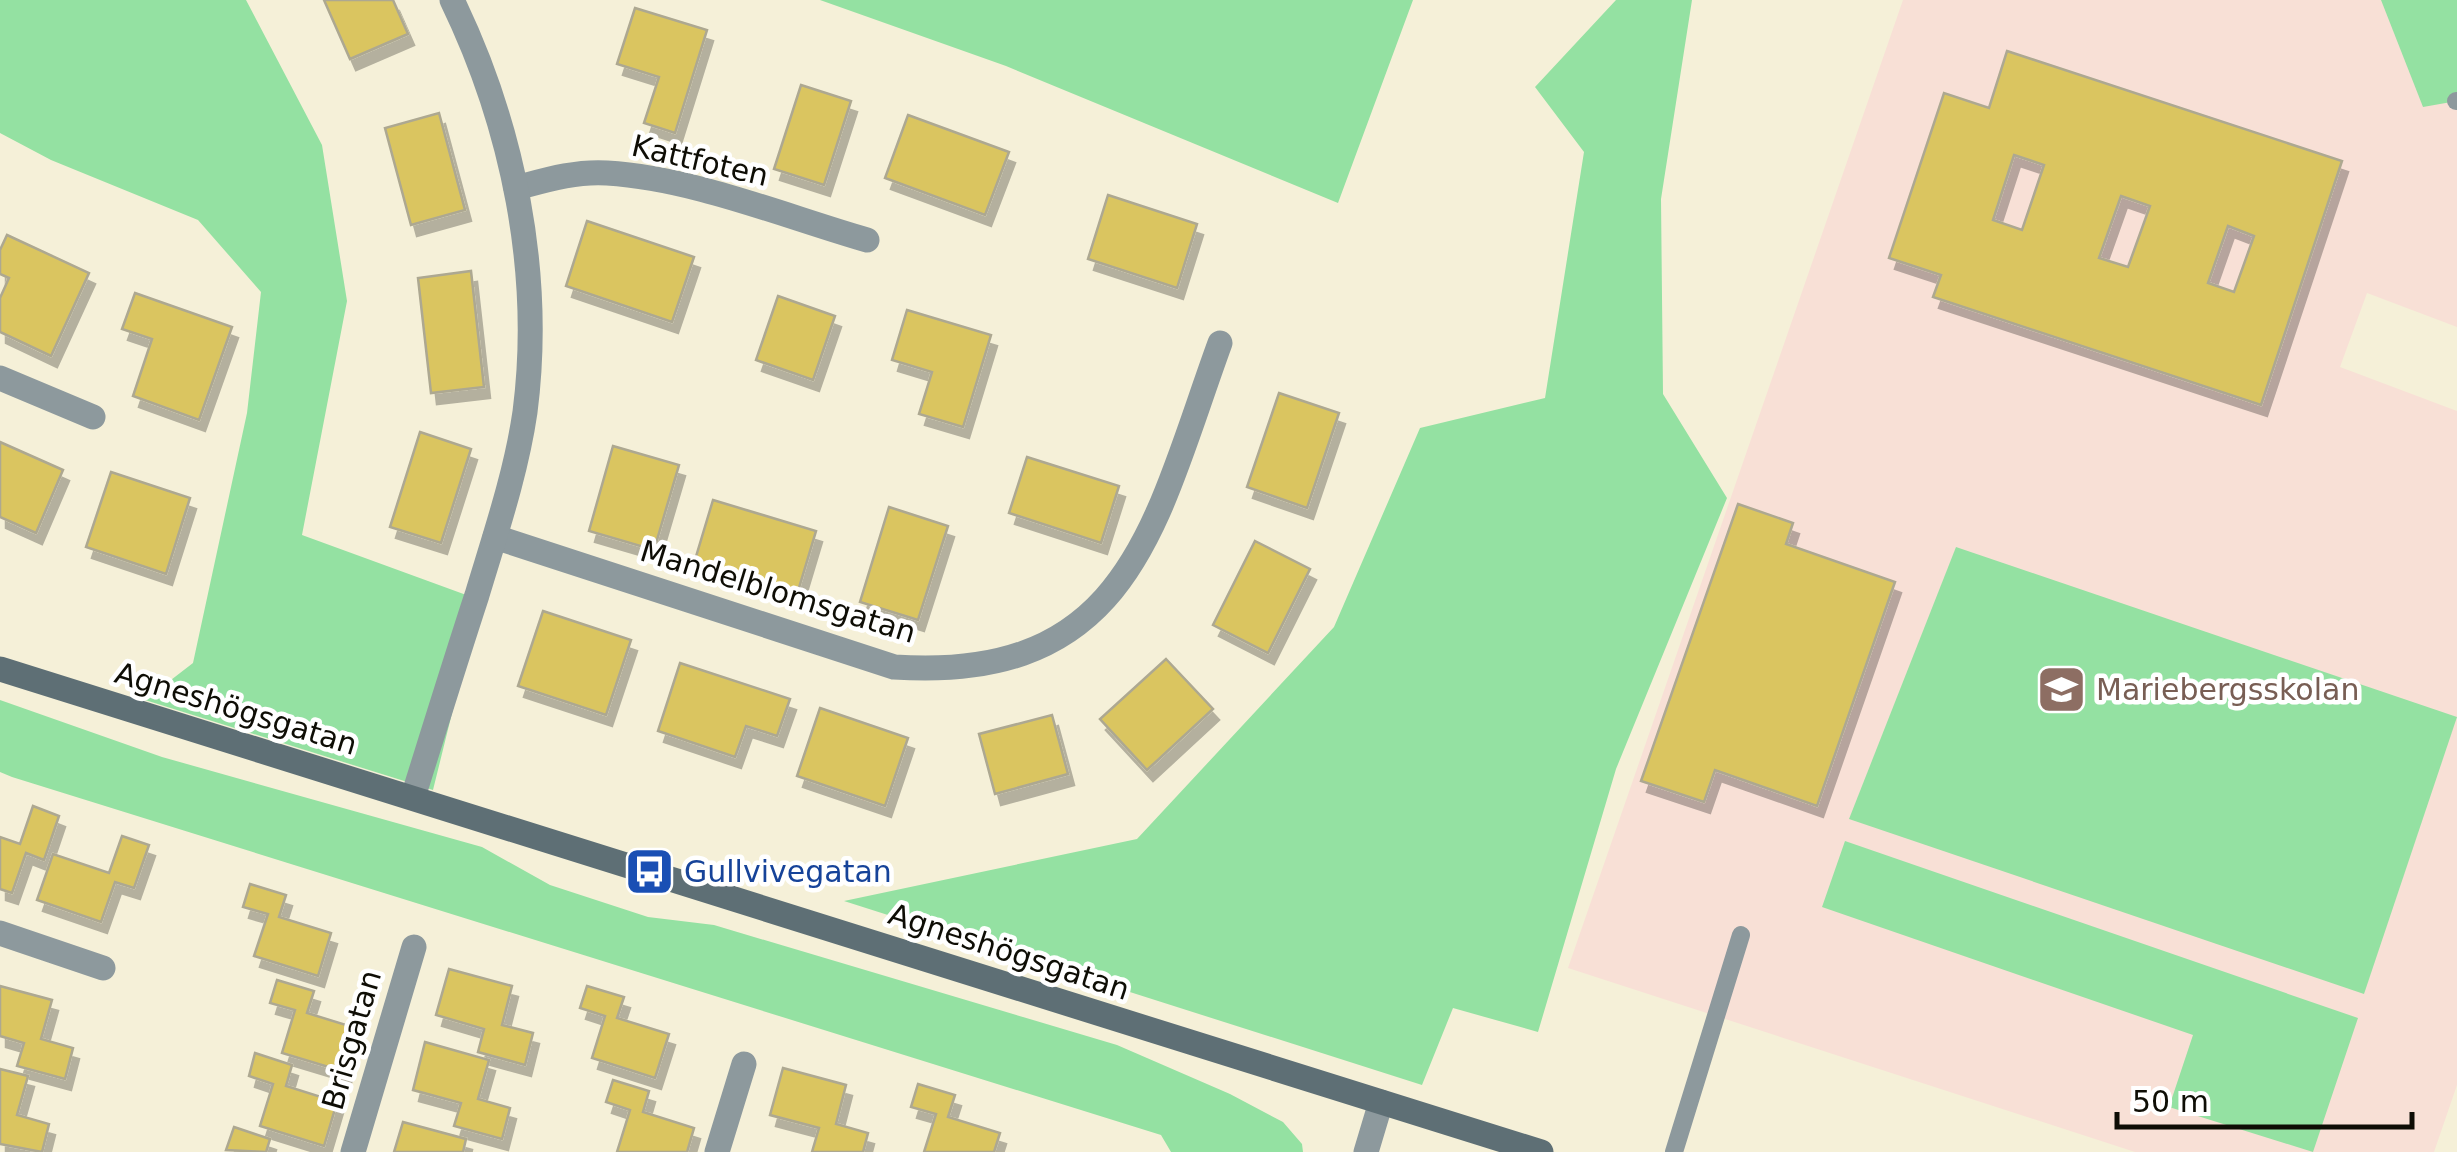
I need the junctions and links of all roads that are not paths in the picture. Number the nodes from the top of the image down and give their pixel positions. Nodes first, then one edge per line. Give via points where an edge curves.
1 (452, 0) edge
2 (516, 188) junction
3 (867, 240) dead end
4 (1220, 343) dead end
5 (0, 378) edge
6 (93, 418) dead end
7 (495, 537) junction
8 (0, 669) edge
9 (413, 797) junction
10 (0, 933) edge
11 (1741, 936) dead end
12 (414, 947) dead end
13 (102, 968) dead end
14 (744, 1064) dead end
15 (1381, 1102) junction
16 (353, 1152) edge
17 (717, 1152) edge
18 (1366, 1152) edge
19 (1541, 1152) edge
20 (1674, 1152) edge

1 - 2 street via 492,97
2 - 3 street, Kattfoten via 603,172 642,177
2 - 7 street via 528,282 528,364 517,454
4 - 7 street, Mandelblomsgatan via 1156,521 1134,562 1084,620 1000,661 941,670 894,667
5 - 6 street
7 - 9 street
8 - 9 street, Agneshögsgatan
9 - 15 street, Agneshögsgatan
10 - 13 street
11 - 20 lane
12 - 16 street, Brisgatan
14 - 17 street
15 - 18 street
15 - 19 street, Agneshögsgatan

